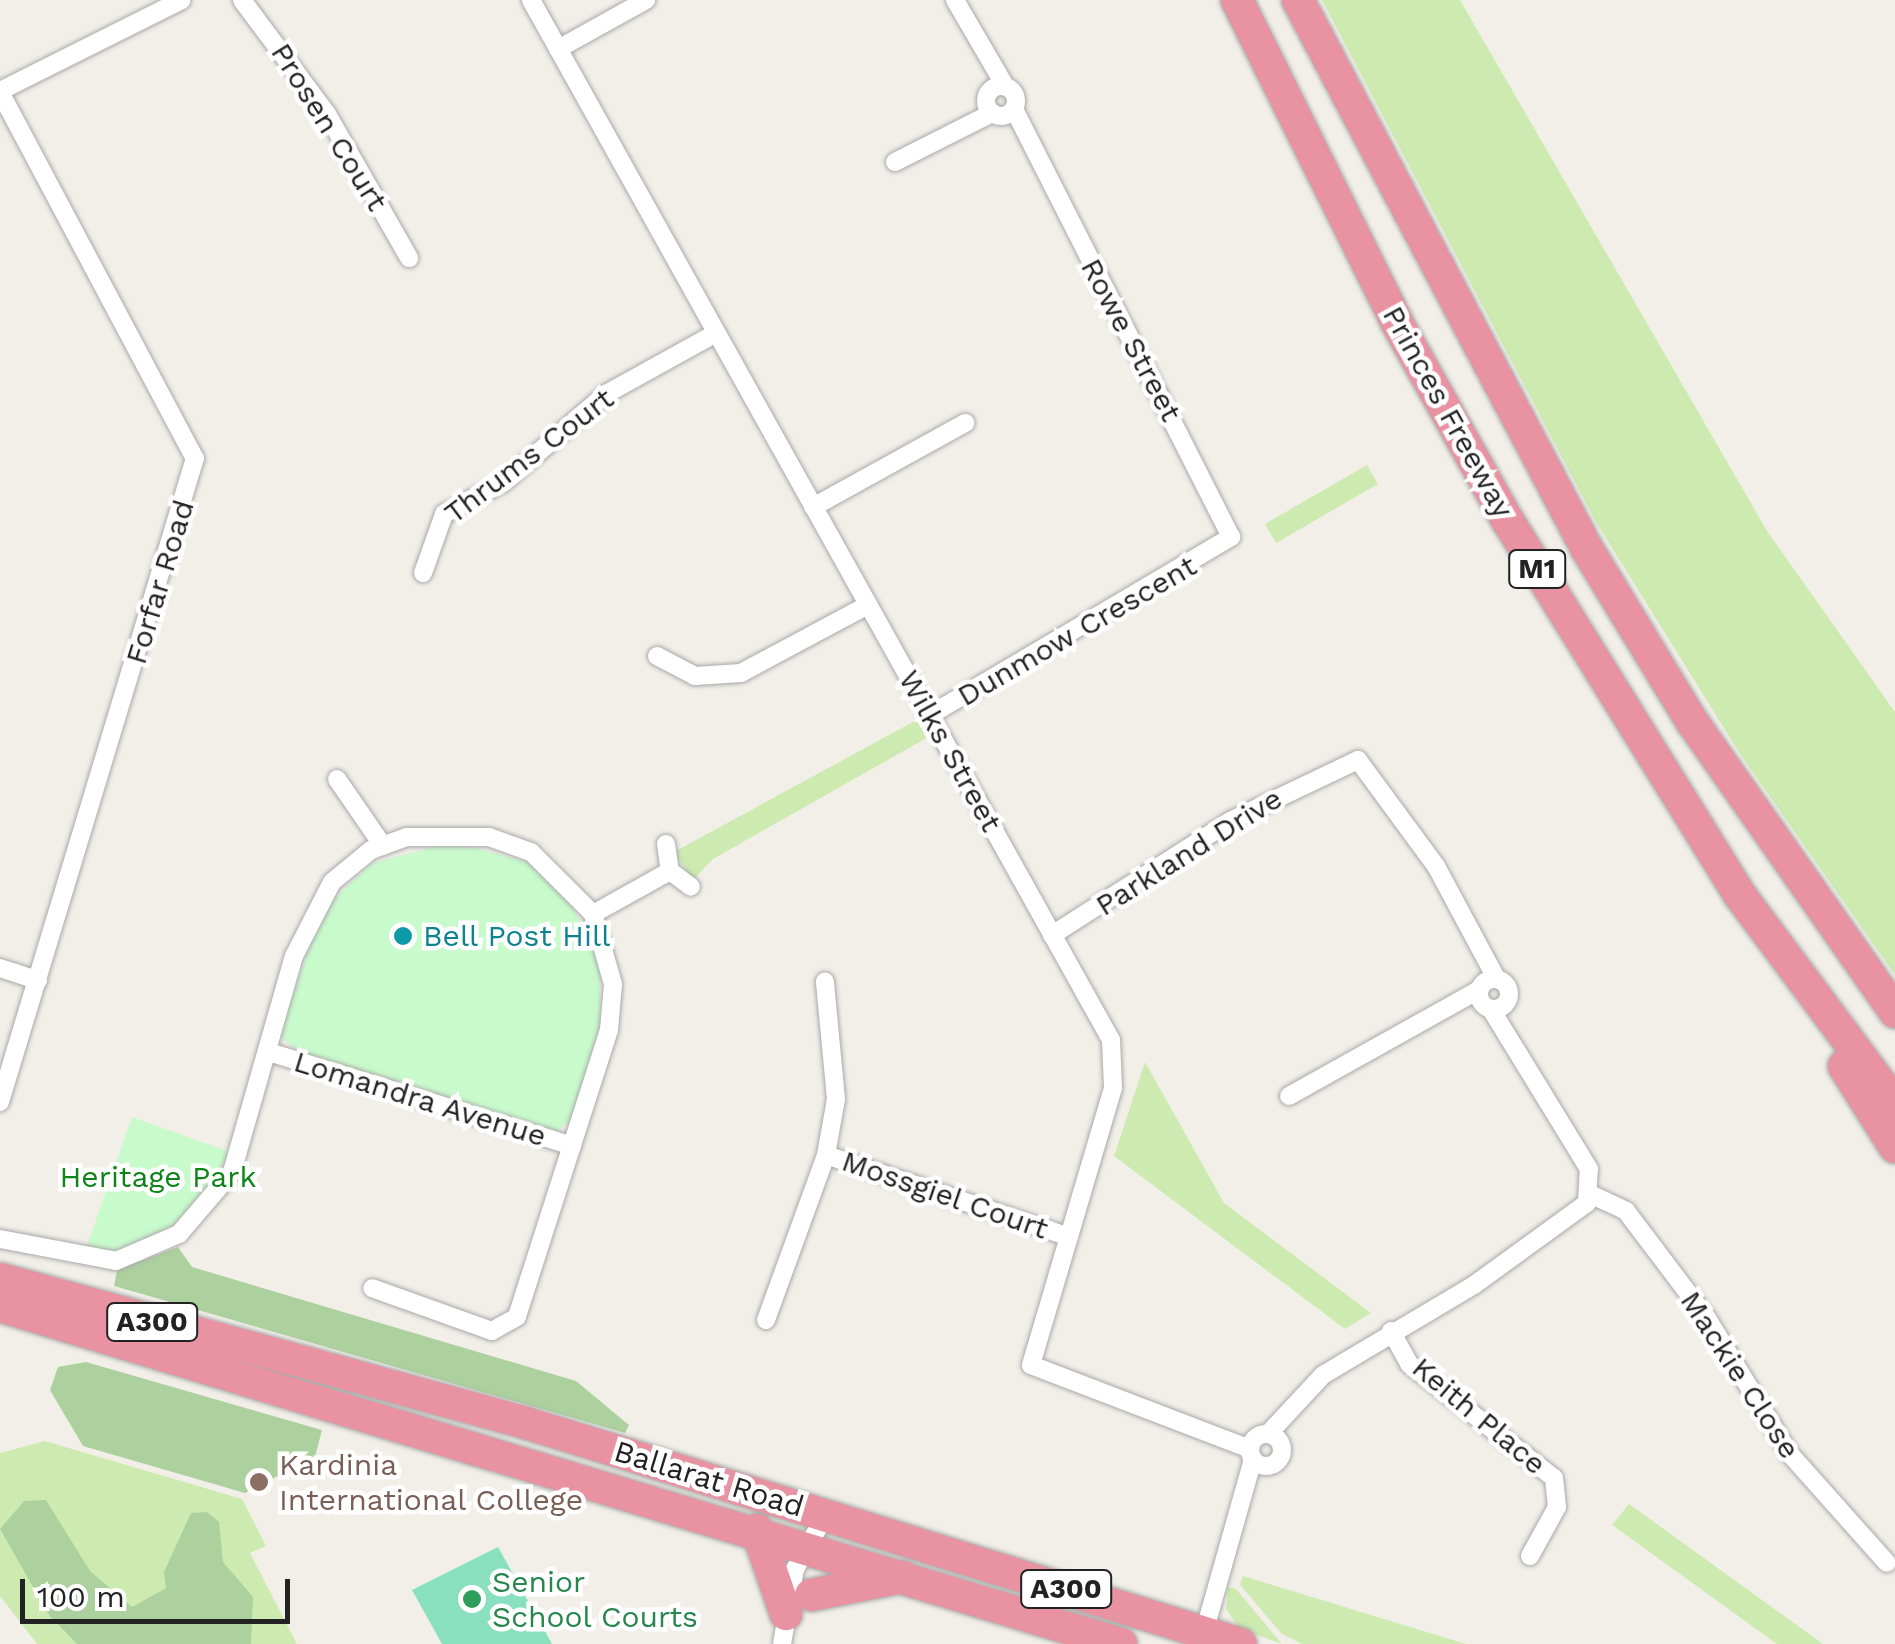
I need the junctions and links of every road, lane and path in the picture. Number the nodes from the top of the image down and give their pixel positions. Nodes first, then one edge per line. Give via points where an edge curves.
1 (242, 0) edge
2 (531, 0) edge
3 (646, 0) edge
4 (955, 0) edge
5 (1236, 0) edge
6 (1298, 0) edge
7 (178, 1) edge
8 (558, 49) junction
9 (0, 92) edge
10 (998, 103) junction
11 (894, 162) dead end
12 (409, 258) dead end
13 (716, 333) junction
14 (965, 423) dead end
15 (813, 507) junction
16 (1225, 547) joint
17 (423, 572) dead end
18 (868, 605) junction
19 (657, 656) dead end
20 (930, 715) junction
21 (337, 779) dead end
22 (666, 844) dead end
23 (382, 846) junction
24 (670, 871) junction
25 (690, 887) dead end
26 (1739, 894) junction
27 (593, 914) junction
28 (1052, 936) junction
29 (0, 968) edge
30 (38, 980) junction
31 (825, 982) dead end
32 (1490, 995) junction
33 (1895, 1012) edge
34 (269, 1052) junction
35 (1288, 1096) dead end
36 (0, 1102) edge
37 (1895, 1103) edge
38 (572, 1146) junction
39 (1895, 1146) edge
40 (826, 1155) junction
41 (1590, 1194) junction
42 (1064, 1235) junction
43 (0, 1239) edge
44 (0, 1279) edge
45 (372, 1288) dead end
46 (0, 1306) edge
47 (766, 1320) dead end
48 (1391, 1331) junction
49 (1264, 1448) junction
50 (826, 1514) junction
51 (757, 1530) junction
52 (816, 1549) junction
53 (1530, 1556) dead end
54 (1887, 1563) dead end
55 (908, 1576) junction
56 (791, 1622) edge
57 (1202, 1638) edge
58 (1121, 1644) edge
59 (1241, 1644) edge

1 - 12 street, Prosen Court via 327,114
2 - 8 street, Wilks Street
3 - 8 street
4 - 10 street, Rowe Street via 985,47
5 - 26 highway, Princes Freeway / M1 via 1405,338
6 - 33 highway, Princes Freeway / M1 via 1587,549 1693,724
7 - 9 street
8 - 13 street, Wilks Street
9 - 30 street, Forfar Road via 195,458
10 - 11 street
10 - 16 street, Rowe Street via 1230,521
13 - 15 street, Wilks Street
13 - 17 street, Thrums Court via 606,394 504,482 444,514
14 - 15 street
15 - 18 street, Wilks Street
16 - 20 street, Dunmow Crescent
18 - 19 street via 741,673 696,676
18 - 20 street, Wilks Street
20 - 28 street, Wilks Street
21 - 23 street
22 - 24 street
23 - 27 street via 443,830 489,836 531,852
23 - 34 street via 332,882 308,920
24 - 25 street
24 - 27 street
26 - 37 highway, Princes Freeway / M1
26 - 39 highway
27 - 38 street via 613,984 609,1030
28 - 32 street, Parkland Drive via 1230,821 1358,760 1436,866 1470,932
28 - 42 street, Wilks Street via 1116,1064
29 - 30 street
30 - 36 street, Forfar Road
31 - 40 street, Mossgiel Court via 836,1099
32 - 35 street via 1431,1016
32 - 41 street, Parkland Drive via 1589,1169
34 - 38 street, Lomandra Avenue
34 - 43 street via 232,1172 207,1207 169,1241 116,1261
38 - 45 street via 507,1328 492,1331
40 - 42 street, Mossgiel Court
40 - 47 street, Mossgiel Court
41 - 48 street via 1582,1210 1506,1264
41 - 54 street, Mackie Close via 1626,1211 1707,1318 1789,1453
42 - 49 street, Wilks Street via 1032,1365
44 - 50 highway, Ballarat Road / A300
46 - 51 highway, Ballarat Road / A300
48 - 49 street via 1296,1404
48 - 53 street, Keith Place via 1410,1364 1554,1478 1558,1507
49 - 57 street
50 - 52 street
50 - 57 highway, Ballarat Road / A300
51 - 52 highway, Ballarat Road / A300
51 - 56 highway
52 - 55 highway, Ballarat Road / A300
52 - 56 street
52 - 56 street
55 - 56 highway
55 - 58 highway, Ballarat Road / A300
57 - 59 highway, Ballarat Road / A300

